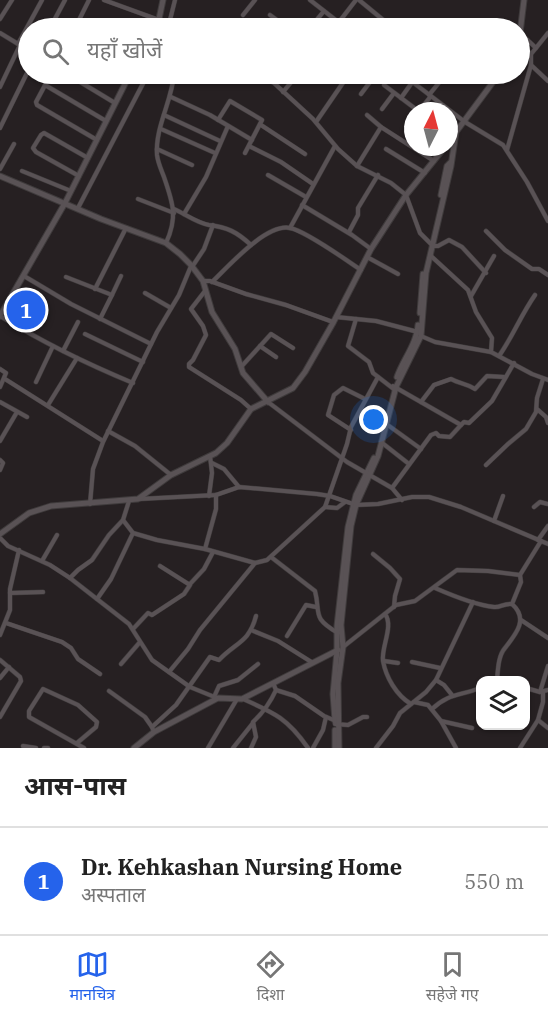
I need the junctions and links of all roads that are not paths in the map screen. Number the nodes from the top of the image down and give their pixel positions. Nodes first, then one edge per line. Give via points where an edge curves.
1 (12, 0) edge
2 (42, 0) edge
3 (65, 0) edge
4 (89, 0) edge
5 (104, 0) edge
6 (164, 0) edge
7 (175, 0) edge
8 (255, 0) edge
9 (311, 0) edge
10 (358, 0) edge
11 (524, 0) edge
12 (324, 11) junction
13 (243, 15) dead end
14 (270, 15) dead end
15 (34, 18) edge
16 (55, 18) edge
17 (80, 18) edge
18 (156, 18) edge
19 (159, 18) edge
20 (171, 18) edge
21 (273, 18) edge
22 (318, 18) edge
23 (333, 18) edge
24 (342, 18) edge
25 (379, 18) edge
26 (522, 18) edge
27 (0, 19) edge
28 (0, 33) edge
29 (548, 34) edge
30 (530, 42) edge
31 (18, 43) edge
32 (18, 46) edge
33 (536, 48) junction
34 (531, 54) joint
35 (531, 65) junction
36 (530, 69) edge
37 (548, 81) edge
38 (22, 84) edge
39 (84, 84) edge
40 (125, 84) edge
41 (143, 84) edge
42 (173, 84) edge
43 (275, 84) edge
44 (290, 84) edge
45 (342, 84) edge
46 (368, 84) edge
47 (411, 84) edge
48 (415, 84) edge
49 (439, 84) edge
50 (492, 84) edge
51 (526, 84) edge
52 (45, 85) joint
53 (384, 85) dead end
54 (0, 87) edge
55 (283, 92) junction
56 (394, 93) junction
57 (361, 94) dead end
58 (430, 96) junction
59 (171, 97) junction
60 (401, 98) junction
61 (115, 103) junction
62 (382, 109) dead end
63 (164, 115) junction
64 (366, 115) dead end
65 (218, 120) junction
66 (106, 121) junction
67 (316, 122) junction
68 (465, 122) junction
69 (261, 125) junction
70 (228, 126) junction
71 (381, 127) junction
72 (0, 128) edge
73 (161, 129) junction
74 (458, 130) edge
75 (97, 140) junction
76 (252, 140) junction
77 (220, 141) junction
78 (14, 144) dead end
79 (249, 146) junction
80 (335, 146) junction
81 (158, 149) junction
82 (386, 149) dead end
83 (507, 150) junction
84 (215, 153) junction
85 (245, 153) dead end
86 (306, 154) dead end
87 (438, 156) edge
88 (451, 156) edge
89 (88, 158) junction
90 (434, 161) junction
91 (192, 165) dead end
92 (357, 166) junction
93 (0, 169) edge
94 (22, 171) dead end
95 (425, 172) junction
96 (268, 175) dead end
97 (378, 175) junction
98 (0, 176) edge
99 (79, 176) junction
100 (313, 184) junction
101 (71, 192) junction
102 (406, 195) junction
103 (306, 197) junction
104 (138, 199) dead end
105 (66, 203) junction
106 (302, 205) junction
107 (78, 208) junction
108 (174, 211) junction
109 (184, 214) junction
110 (548, 221) edge
111 (213, 225) junction
112 (126, 228) junction
113 (290, 228) junction
114 (486, 231) dead end
115 (349, 232) junction
116 (166, 243) junction
117 (251, 245) junction
118 (432, 246) junction
119 (371, 249) junction
120 (431, 256) junction
121 (494, 256) dead end
122 (367, 257) junction
123 (192, 266) junction
124 (361, 270) junction
125 (486, 273) junction
126 (398, 274) dead end
127 (548, 275) edge
128 (24, 276) junction
129 (121, 276) dead end
130 (66, 277) dead end
131 (203, 281) junction
132 (212, 282) junction
133 (95, 289) junction
134 (205, 291) junction
135 (144, 293) dead end
136 (112, 295) junction
137 (535, 295) dead end
138 (471, 296) junction
139 (171, 308) junction
140 (0, 316) edge
141 (100, 319) junction
142 (357, 319) junction
143 (335, 320) junction
144 (78, 322) dead end
145 (85, 334) dead end
146 (419, 334) junction
147 (151, 344) junction
148 (53, 346) junction
149 (260, 346) junction
150 (293, 348) dead end
151 (63, 351) junction
152 (491, 352) junction
153 (499, 356) junction
154 (276, 357) dead end
155 (77, 358) junction
156 (143, 362) junction
157 (514, 363) junction
158 (241, 367) junction
159 (0, 369) edge
160 (378, 377) junction
161 (504, 377) junction
162 (4, 379) junction
163 (546, 379) edge
164 (36, 382) dead end
165 (133, 383) junction
166 (0, 387) edge
167 (394, 388) junction
168 (365, 399) junction
169 (0, 402) edge
170 (268, 402) junction
171 (422, 402) junction
172 (48, 405) junction
173 (251, 409) junction
174 (537, 409) junction
175 (17, 412) junction
176 (27, 417) dead end
177 (548, 423) edge
178 (386, 424) junction
179 (461, 425) junction
180 (351, 430) junction
181 (108, 431) junction
182 (0, 441) edge
183 (103, 441) junction
184 (381, 442) junction
185 (421, 449) junction
186 (210, 456) junction
187 (341, 458) junction
188 (0, 460) edge
189 (213, 464) junction
190 (409, 464) junction
191 (486, 465) dead end
192 (0, 470) edge
193 (368, 474) junction
194 (171, 475) junction
195 (239, 487) junction
196 (392, 488) junction
197 (216, 495) junction
198 (209, 496) junction
199 (330, 496) junction
200 (503, 496) dead end
201 (138, 499) junction
202 (402, 500) junction
203 (129, 501) junction
204 (345, 502) junction
205 (90, 504) junction
206 (548, 504) edge
207 (354, 505) junction
208 (325, 507) junction
209 (534, 507) dead end
210 (123, 520) junction
211 (494, 521) junction
212 (548, 526) edge
213 (133, 533) junction
214 (57, 535) dead end
215 (0, 536) edge
216 (539, 540) junction
217 (548, 544) edge
218 (205, 549) junction
219 (19, 550) junction
220 (213, 552) junction
221 (373, 554) dead end
222 (271, 557) junction
223 (42, 561) junction
224 (255, 563) junction
225 (160, 566) dead end
226 (520, 575) junction
227 (70, 578) junction
228 (190, 584) junction
229 (435, 588) junction
230 (43, 592) dead end
231 (10, 593) junction
232 (97, 599) junction
233 (473, 602) junction
234 (512, 604) junction
235 (316, 607) junction
236 (394, 608) junction
237 (385, 614) junction
238 (256, 616) dead end
239 (521, 620) junction
240 (6, 623) junction
241 (133, 629) junction
242 (251, 630) junction
243 (339, 634) junction
244 (0, 635) edge
245 (287, 636) dead end
246 (548, 638) edge
247 (140, 642) junction
248 (344, 646) junction
249 (337, 651) junction
250 (0, 660) edge
251 (383, 660) junction
252 (412, 662) dead end
253 (313, 663) junction
254 (398, 663) dead end
255 (121, 664) dead end
256 (258, 664) dead end
257 (548, 666) edge
258 (9, 667) junction
259 (440, 668) junction
260 (170, 672) junction
261 (100, 674) dead end
262 (498, 676) edge
263 (0, 678) edge
264 (436, 680) junction
265 (273, 683) junction
266 (190, 687) junction
267 (276, 690) junction
268 (476, 690) edge
269 (109, 691) dead end
270 (544, 691) edge
271 (452, 695) junction
272 (216, 698) junction
273 (240, 699) junction
274 (412, 703) junction
275 (432, 709) junction
276 (267, 710) junction
277 (168, 713) junction
278 (0, 717) edge
279 (326, 717) junction
280 (367, 717) dead end
281 (538, 720) junction
282 (441, 721) junction
283 (172, 722) junction
284 (253, 722) junction
285 (337, 722) junction
286 (472, 728) dead end
287 (548, 728) edge
288 (153, 729) junction
289 (77, 742) junction
290 (23, 746) dead end
291 (36, 748) edge
292 (84, 748) edge
293 (135, 748) edge
294 (208, 748) edge
295 (233, 748) edge
296 (251, 748) edge
297 (308, 748) edge
298 (313, 748) edge
299 (337, 748) edge
300 (376, 748) edge
301 (456, 748) edge
302 (520, 748) edge

1 - 27 street
2 - 15 street
3 - 16 street
4 - 17 street
5 - 18 street
6 - 19 street
7 - 20 street
8 - 13 street
9 - 12 street
10 - 24 street
10 - 25 street
11 - 26 street
12 - 22 street
12 - 23 street
14 - 21 street
28 - 31 street
29 - 33 street
30 - 33 street
32 - 54 street
33 - 34 street
34 - 35 street
35 - 36 street
35 - 37 street
38 - 72 street
39 - 61 street
40 - 61 street
41 - 107 street
42 - 59 street
43 - 55 street
44 - 55 street
45 - 67 street
46 - 57 street
47 - 60 street
48 - 58 street
49 - 58 street
50 - 68 street
51 - 83 street
52 - 66 street
52 - 75 street via 36,102 39,107
53 - 56 street
55 - 67 street
56 - 60 street
56 - 62 street
58 - 60 street via 418,111
58 - 68 street
59 - 63 street
59 - 65 street
61 - 66 street
63 - 73 street
63 - 77 street
64 - 71 street
65 - 69 street via 230,101 262,120
65 - 70 street
66 - 75 street
67 - 80 street
68 - 74 street
68 - 83 street
69 - 76 street
69 - 86 street
70 - 76 street
70 - 77 street
71 - 90 street
71 - 92 street
73 - 81 street
73 - 84 street
75 - 89 street
76 - 79 street
77 - 84 street
78 - 93 street
79 - 85 street
79 - 100 street
80 - 92 street
80 - 100 street
81 - 91 street
81 - 108 street
82 - 95 street
83 - 110 street via 545,209
84 - 109 street
87 - 90 street
88 - 118 street
89 - 99 street
89 - 99 street via 44,133 33,148
90 - 95 street
92 - 97 street
94 - 101 street
95 - 102 street
96 - 103 street
97 - 102 street
97 - 115 street
98 - 105 street
99 - 101 street
100 - 103 street
101 - 105 street
102 - 118 street via 422,236
102 - 119 street
103 - 106 street
104 - 108 street
105 - 107 street
105 - 128 street
106 - 113 street
106 - 115 street
107 - 112 street
108 - 109 street
108 - 116 street
109 - 111 street
111 - 117 street via 234,231
111 - 123 street
112 - 116 street
112 - 133 street
113 - 117 street via 277,229
113 - 124 street
114 - 127 street via 532,269
115 - 119 street
116 - 123 street
117 - 132 street
118 - 120 street
118 - 125 street via 449,240
118 - 146 street via 422,279
119 - 122 street
120 - 138 street
120 - 146 street
121 - 125 street
122 - 124 street
122 - 126 street
123 - 131 street
123 - 139 street
124 - 143 street
125 - 138 street
128 - 140 street
128 - 141 street
129 - 136 street
130 - 133 street
131 - 132 street
131 - 134 street
132 - 143 street
133 - 136 street
134 - 158 street
134 - 173 street via 191,309 206,335 189,368
135 - 139 street
136 - 141 street
137 - 153 street
138 - 152 street via 492,338
139 - 147 street
140 - 148 street
141 - 147 street
142 - 143 street
142 - 146 street via 394,324
142 - 160 street via 348,346 369,362
143 - 170 street via 300,380
144 - 151 street
145 - 156 street
146 - 152 street via 439,343
146 - 167 street
147 - 156 street
148 - 151 street
148 - 164 street
149 - 150 street via 271,334
149 - 154 street
149 - 158 street
151 - 155 street
152 - 153 street
153 - 157 street
155 - 165 street
155 - 172 street
156 - 165 street
157 - 161 street
157 - 163 street
158 - 170 street
159 - 162 street via 6,373
160 - 167 street
160 - 168 street
161 - 171 street via 487,376 475,389 451,379 434,385
161 - 179 street via 492,402 469,423
162 - 166 street
162 - 172 street
163 - 174 street via 537,398
165 - 181 street
167 - 171 street
167 - 178 street
168 - 180 street
168 - 180 street via 343,388 334,395 328,415
169 - 175 street
170 - 173 street
170 - 187 street
171 - 179 street
172 - 183 street
173 - 186 street via 227,442
174 - 177 street
174 - 191 street via 526,429
175 - 176 street
175 - 182 street
178 - 184 street
178 - 185 street
179 - 185 street via 450,437 434,434
180 - 187 street
181 - 183 street
181 - 194 street via 135,446
183 - 205 street via 93,469
184 - 190 street
184 - 193 street
185 - 190 street
186 - 189 street
186 - 194 street
187 - 193 street
187 - 199 street
188 - 192 street
189 - 195 street via 224,469
189 - 198 street
190 - 196 street
193 - 196 street
193 - 207 street
194 - 201 street
195 - 197 street
195 - 199 street
196 - 202 street
197 - 198 street
197 - 218 street
198 - 201 street
199 - 204 street
199 - 208 street
200 - 211 street
201 - 203 street
202 - 207 street
202 - 211 street via 429,498
203 - 205 street
203 - 210 street
204 - 207 street
204 - 208 street via 337,508
205 - 215 street via 38,510
206 - 209 street via 540,502
207 - 243 street
208 - 222 street
210 - 213 street
210 - 227 street via 92,560
211 - 216 street
212 - 216 street
213 - 218 street
213 - 232 street
214 - 223 street
215 - 219 street via 8,546
216 - 217 street
216 - 226 street
218 - 220 street
219 - 223 street
219 - 231 street
220 - 224 street
220 - 228 street
221 - 236 street via 400,579
222 - 224 street
222 - 235 street via 315,591
223 - 227 street
224 - 260 street
225 - 228 street
226 - 229 street via 459,569
226 - 234 street
227 - 232 street
228 - 241 street via 184,594 152,615 148,613
229 - 233 street
229 - 236 street
230 - 231 street
231 - 240 street
232 - 241 street
233 - 234 street via 494,607
233 - 259 street
234 - 239 street
235 - 243 street via 320,618
235 - 245 street via 307,604
236 - 237 street
237 - 248 street
237 - 251 street via 388,620
238 - 242 street
239 - 246 street
239 - 262 street via 501,656
240 - 244 street
240 - 261 street via 62,642
241 - 247 street
242 - 253 street
242 - 266 street via 244,641 228,649 219,660 210,657
243 - 248 street
243 - 249 street
247 - 255 street
247 - 260 street via 152,660
248 - 249 street
248 - 285 street
249 - 253 street
249 - 285 street via 333,694
250 - 258 street
251 - 254 street
251 - 274 street via 396,691
252 - 259 street
253 - 265 street
256 - 272 street via 238,680 219,686
257 - 270 street
258 - 263 street
258 - 278 street via 21,681
259 - 264 street
260 - 266 street
264 - 271 street
264 - 274 street
265 - 267 street
265 - 273 street
266 - 272 street
266 - 277 street
267 - 276 street
267 - 279 street via 295,696
268 - 271 street
269 - 288 street via 145,717
270 - 281 street
271 - 275 street
272 - 273 street
272 - 283 street
273 - 276 street
273 - 294 street
274 - 275 street
274 - 300 street via 400,713
275 - 282 street
276 - 284 street
276 - 297 street via 286,720
277 - 283 street
277 - 288 street
279 - 285 street
279 - 298 street
280 - 285 street via 348,725
281 - 287 street
281 - 302 street
282 - 286 street
282 - 301 street
283 - 288 street
284 - 295 street
284 - 296 street via 256,736
285 - 299 street
288 - 293 street
289 - 289 street via 29,717 43,689 78,705 97,722
289 - 292 street
290 - 291 street

